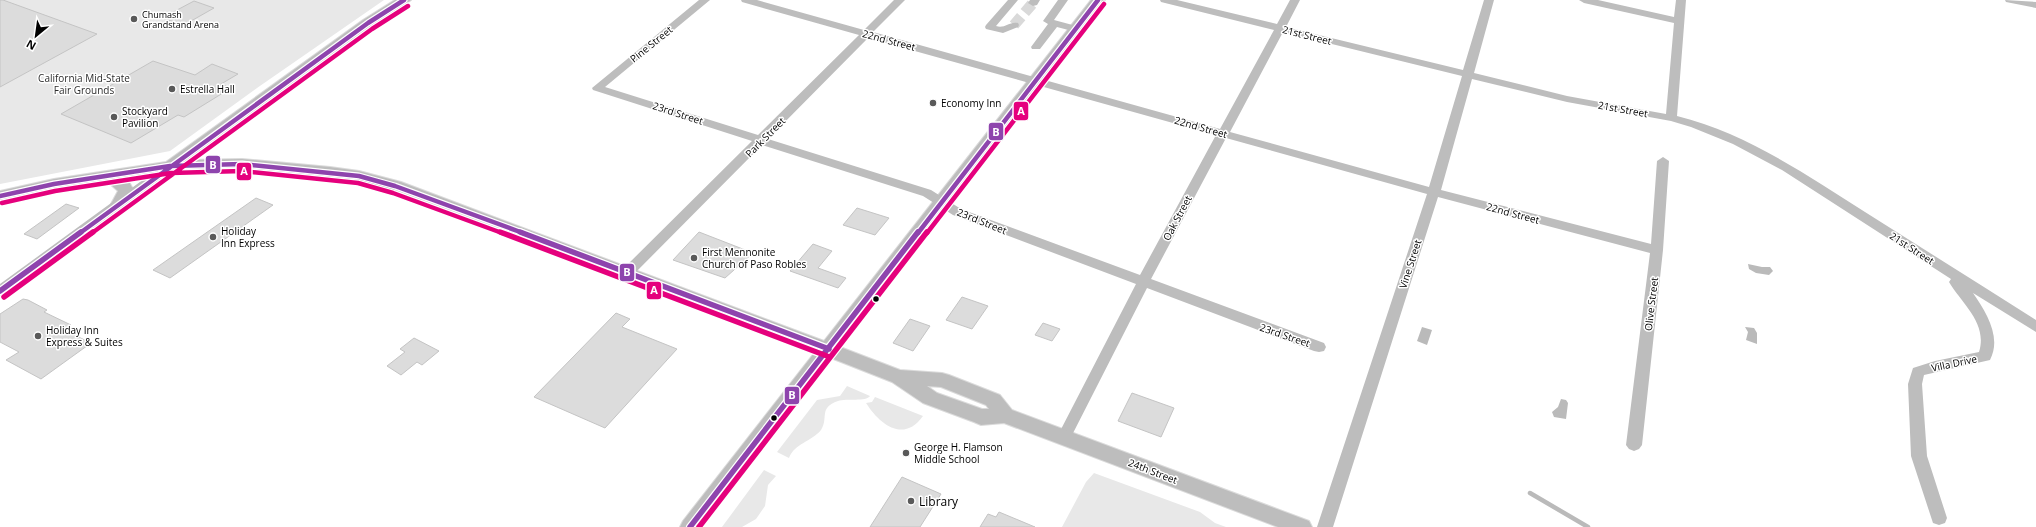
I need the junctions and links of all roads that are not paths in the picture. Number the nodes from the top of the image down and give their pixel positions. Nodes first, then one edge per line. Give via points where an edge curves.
1 (404, 0) edge
2 (705, 0) edge
3 (746, 0) edge
4 (900, 0) edge
5 (1012, 0) edge
6 (1063, 0) edge
7 (1098, 0) edge
8 (1165, 0) edge
9 (1294, 0) edge
10 (1489, 0) edge
11 (1584, 0) edge
12 (1681, 0) edge
13 (2010, 0) edge
14 (2036, 5) edge
15 (1679, 21) junction
16 (1054, 23) junction
17 (1014, 24) tunnel mouth
18 (1076, 29) junction
19 (1280, 29) junction
20 (867, 34) junction
21 (1036, 46) dead end
22 (1468, 75) junction
23 (1036, 81) junction
24 (598, 88) joint
25 (1671, 118) junction
26 (1222, 133) junction
27 (761, 140) junction
28 (1663, 161) dead end
29 (170, 166) junction
30 (96, 177) junction
31 (1434, 192) junction
32 (0, 196) edge
33 (943, 202) junction
34 (120, 204) junction
35 (1657, 250) junction
36 (1938, 266) junction
37 (628, 272) junction
38 (1143, 282) junction
39 (0, 291) edge
40 (2036, 327) edge
41 (1319, 347) dead end
42 (829, 349) junction
43 (1064, 437) junction
44 (1634, 445) dead end
45 (1939, 518) dead end
46 (690, 527) edge
47 (1302, 527) edge
48 (1326, 527) edge

1 - 29 main road via 368,23
2 - 24 street, Pine Street
3 - 20 street, 22nd Street
4 - 20 street, Park Street
5 - 17 street via 990,27 1006,30
6 - 16 street via 1048,19
7 - 18 main road
8 - 19 street, 21st Street
9 - 19 street, Oak Street
10 - 22 street, Vine Street
11 - 15 street
12 - 15 street
13 - 14 street
15 - 25 street
16 - 18 street
16 - 21 street
18 - 23 main road
19 - 22 street, 21st Street
19 - 26 street, Oak Street
20 - 23 street, 22nd Street
20 - 27 street, Park Street
22 - 25 street, 21st Street via 1567,100
22 - 31 street, Vine Street
23 - 26 street, 22nd Street
23 - 33 main road
24 - 27 street, 23rd Street
25 - 36 street, 21st Street via 1716,132 1762,153
26 - 31 street, 22nd Street
26 - 38 street, Oak Street
27 - 33 street, 23rd Street via 927,193
27 - 37 street, Park Street
28 - 35 street, Olive Street
29 - 30 main road, 24th Street
29 - 34 street
29 - 37 main road, 24th Street via 242,164 359,176 395,186
30 - 32 main road, 24th Street
30 - 34 main road via 113,179 122,184 126,191
31 - 35 street, 22nd Street
31 - 48 street, Vine Street
33 - 38 street, 23rd Street via 957,212
33 - 42 main road
34 - 39 street
35 - 44 street, Olive Street
36 - 40 street, 21st Street
36 - 45 street, Villa Drive via 1967,292 1984,325 1988,343 1985,356 1966,362 1935,365 1918,372 1915,384 1919,456
37 - 42 main road, 24th Street
38 - 41 street, 23rd Street
38 - 43 street, Oak Street
42 - 43 main road, 24th Street via 899,377 930,398 981,417 1005,414
42 - 46 main road
43 - 47 main road, 24th Street

